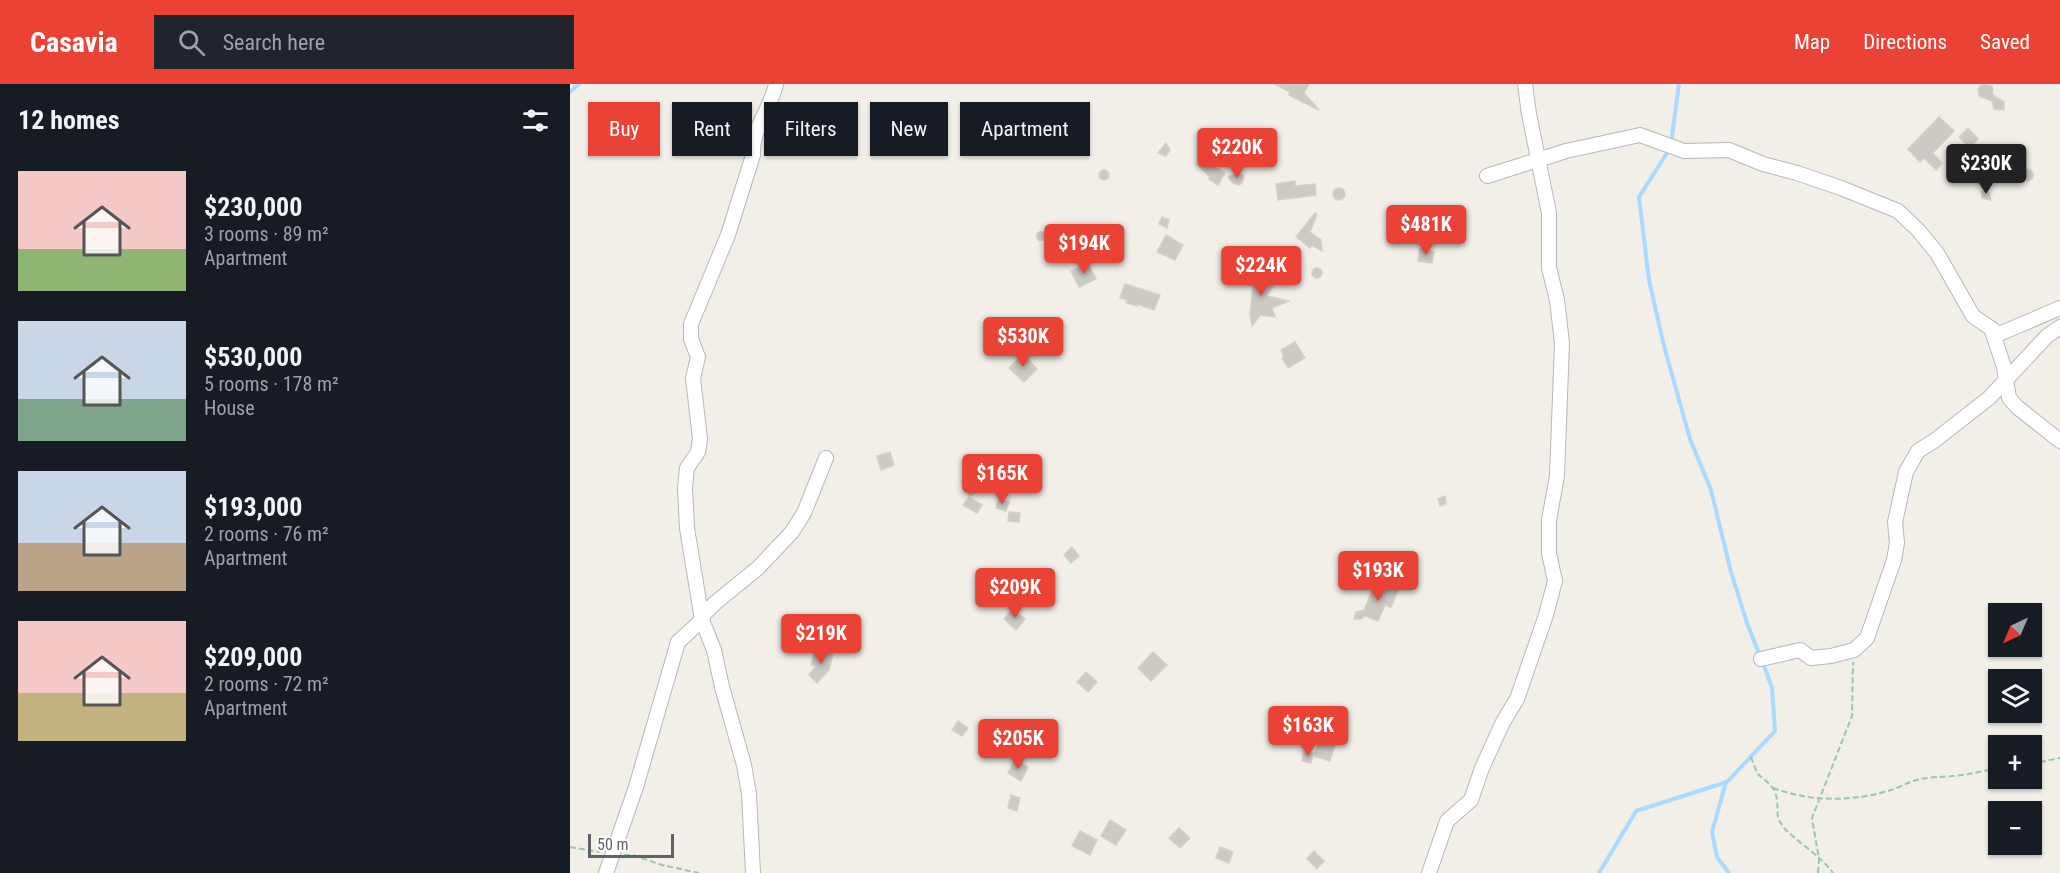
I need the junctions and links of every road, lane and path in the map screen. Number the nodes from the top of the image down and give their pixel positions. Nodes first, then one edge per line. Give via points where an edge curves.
1 (776, 84) edge
2 (1525, 84) edge
3 (1539, 160) junction
4 (1487, 176) dead end
5 (2060, 308) edge
6 (2060, 327) edge
7 (1991, 328) junction
8 (2006, 379) junction
9 (2060, 441) edge
10 (826, 458) dead end
11 (702, 620) junction
12 (1853, 658) dead end
13 (1761, 659) dead end
14 (1751, 757) dead end
15 (2060, 758) edge
16 (2042, 762) edge
17 (1988, 770) edge
18 (1773, 788) junction
19 (570, 847) edge
20 (613, 854) junction
21 (1820, 860) junction
22 (606, 873) edge
23 (699, 873) edge
24 (753, 873) edge
25 (1429, 873) edge
26 (1818, 873) edge
27 (1833, 873) edge

1 - 11 street via 752,142 753,155 728,235 691,324 691,339 698,357 693,378 700,439 698,452 687,468 685,488 687,528
2 - 3 street
3 - 4 street
3 - 7 street via 1640,135 1684,151 1729,150 1866,197 1898,211 1918,230 1937,253 1973,315
3 - 25 street via 1549,213 1549,268 1562,343 1557,476 1549,520 1549,553 1555,581 1516,699 1482,768 1472,800 1447,820
5 - 7 street via 1999,334
6 - 8 street
7 - 8 street
8 - 9 street via 2006,390 2013,403
8 - 13 street via 1989,398 1918,451 1906,472 1895,522 1894,560 1867,638 1854,650 1831,656 1810,658 1800,650
10 - 11 street via 792,532
11 - 20 street via 678,642
11 - 24 street via 714,650 744,765
12 - 21 path via 1852,716 1812,818
14 - 18 path via 1757,773
15 - 16 path
17 - 18 path via 1924,778 1851,799 1810,797
18 - 21 path via 1776,815
19 - 20 path
20 - 22 street
20 - 23 path via 633,855
21 - 26 path
21 - 27 path

